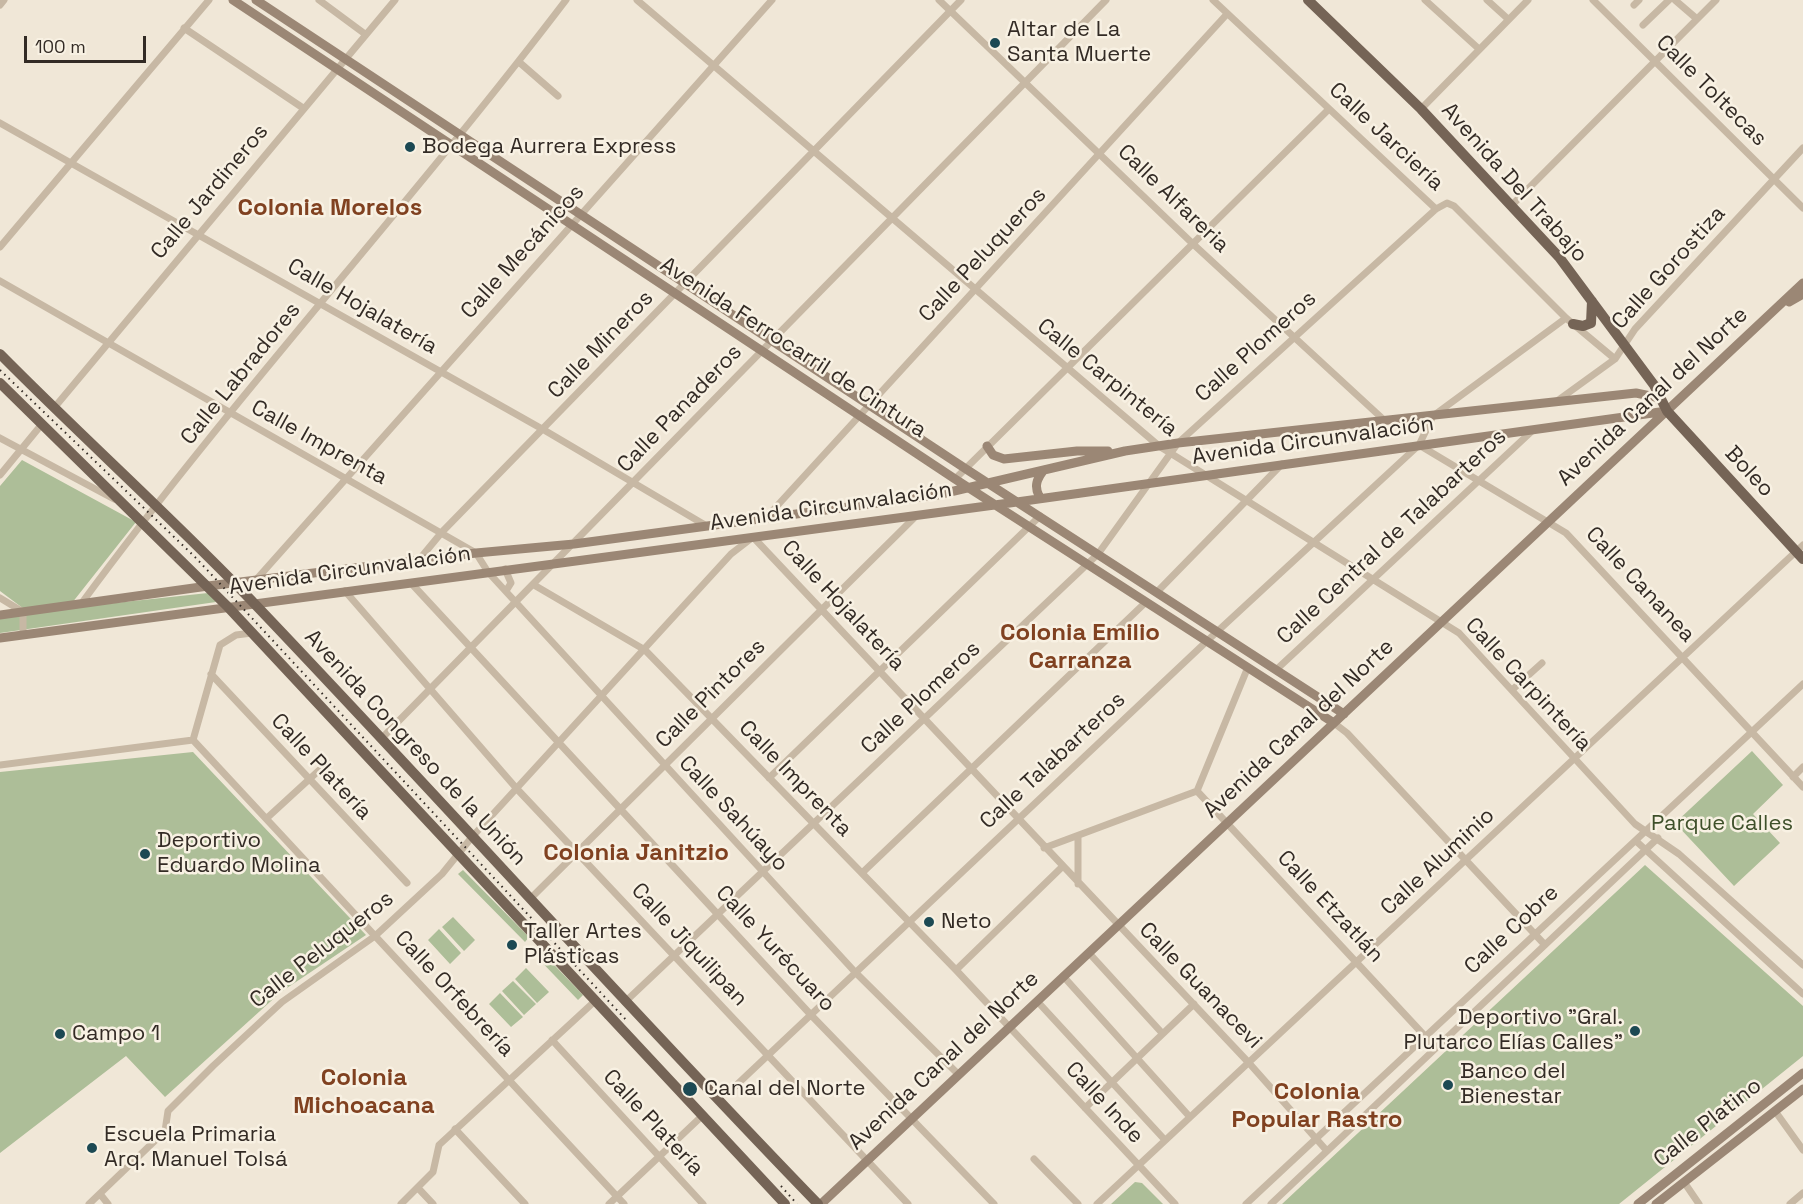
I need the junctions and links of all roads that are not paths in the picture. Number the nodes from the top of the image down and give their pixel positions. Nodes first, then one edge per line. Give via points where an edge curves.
1 (4, 0) edge
2 (209, 0) edge
3 (233, 0) edge
4 (256, 0) edge
5 (319, 0) edge
6 (395, 0) edge
7 (566, 0) edge
8 (637, 0) edge
9 (772, 0) edge
10 (939, 0) edge
11 (961, 0) edge
12 (1106, 0) edge
13 (1213, 0) edge
14 (1308, 0) edge
15 (1425, 0) edge
16 (1487, 0) edge
17 (1528, 0) edge
18 (1593, 0) edge
19 (1669, 0) edge
20 (1675, 0) edge
21 (1716, 0) edge
22 (0, 5) edge
23 (951, 11) junction
24 (1227, 14) junction
25 (1697, 19) junction
26 (1508, 20) junction
27 (1643, 25) dead end
28 (184, 28) junction
29 (365, 34) junction
30 (1479, 49) junction
31 (345, 60) junction
32 (519, 62) junction
33 (1655, 62) junction
34 (715, 66) junction
35 (338, 69) junction
36 (1024, 83) junction
37 (558, 96) dead end
38 (303, 108) junction
39 (1329, 108) junction
40 (1421, 109) junction
41 (0, 123) edge
42 (460, 136) junction
43 (453, 145) junction
44 (1803, 148) edge
45 (813, 151) junction
46 (1101, 154) junction
47 (70, 163) junction
48 (1774, 179) junction
49 (1512, 205) junction
50 (1803, 208) edge
51 (1436, 209) junction
52 (582, 214) junction
53 (891, 218) junction
54 (573, 225) junction
55 (199, 234) junction
56 (1192, 243) junction
57 (0, 247) edge
58 (648, 260) junction
59 (641, 271) junction
60 (0, 281) edge
61 (1803, 284) edge
62 (686, 285) junction
63 (973, 290) junction
64 (676, 294) junction
65 (1803, 294) edge
66 (1592, 301) junction
67 (320, 304) junction
68 (1776, 309) junction
69 (1570, 321) junction
70 (1293, 338) junction
71 (772, 340) junction
72 (108, 344) junction
73 (1624, 344) junction
74 (762, 351) junction
75 (0, 354) edge
76 (1615, 359) junction
77 (1065, 368) junction
78 (440, 371) junction
79 (823, 375) junction
80 (0, 383) edge
81 (814, 386) junction
82 (1660, 398) junction
83 (1555, 402) junction
84 (870, 405) junction
85 (54, 408) junction
86 (1667, 411) junction
87 (230, 414) junction
88 (861, 416) junction
89 (1433, 416) junction
90 (1384, 420) junction
91 (42, 424) junction
92 (544, 430) junction
93 (1532, 431) junction
94 (0, 438) edge
95 (1178, 443) junction
96 (1419, 445) junction
97 (987, 447) junction
98 (1159, 447) junction
99 (21, 450) junction
100 (1125, 451) junction
101 (1172, 453) junction
102 (1282, 465) junction
103 (966, 469) junction
104 (1044, 471) junction
105 (0, 475) edge
106 (1204, 476) junction
107 (347, 478) junction
108 (955, 479) junction
109 (1478, 480) junction
110 (633, 482) junction
111 (1148, 483) junction
112 (990, 484) junction
113 (972, 489) junction
114 (1039, 496) junction
115 (1017, 501) junction
116 (1244, 501) junction
117 (996, 504) junction
118 (157, 505) junction
119 (127, 506) junction
120 (917, 515) junction
121 (1040, 516) junction
122 (765, 520) junction
123 (143, 522) junction
124 (1548, 522) junction
125 (705, 525) junction
126 (1029, 525) junction
127 (442, 532) junction
128 (753, 537) junction
129 (1312, 543) junction
130 (574, 544) junction
131 (1801, 552) edge
132 (476, 553) junction
133 (1098, 554) junction
134 (418, 561) junction
135 (555, 563) junction
136 (1088, 564) junction
137 (505, 569) junction
138 (488, 572) junction
139 (1373, 580) junction
140 (254, 582) junction
141 (411, 583) junction
142 (235, 585) junction
143 (534, 585) junction
144 (208, 586) junction
145 (345, 591) junction
146 (506, 591) junction
147 (1157, 592) junction
148 (0, 598) edge
149 (252, 602) junction
150 (517, 602) junction
151 (1146, 602) junction
152 (81, 603) junction
153 (228, 607) junction
154 (821, 610) junction
155 (23, 612) junction
156 (0, 615) edge
157 (1443, 622) junction
158 (1218, 631) junction
159 (252, 633) junction
160 (23, 635) junction
161 (0, 638) edge
162 (1207, 641) junction
163 (471, 648) junction
164 (645, 650) junction
165 (1683, 657) junction
166 (1542, 663) dead end
167 (1248, 667) junction
168 (1277, 669) junction
169 (879, 671) junction
170 (211, 674) junction
171 (1803, 684) edge
172 (430, 690) junction
173 (1512, 690) junction
174 (602, 698) junction
175 (1344, 714) junction
176 (712, 719) junction
177 (926, 719) junction
178 (1334, 723) junction
179 (1752, 732) junction
180 (381, 739) junction
181 (193, 740) junction
182 (560, 744) junction
183 (1573, 759) junction
184 (327, 763) dead end
185 (0, 765) edge
186 (664, 765) junction
187 (1803, 767) edge
188 (972, 770) junction
189 (1793, 777) junction
190 (769, 778) junction
191 (308, 780) junction
192 (1803, 787) edge
193 (517, 789) junction
194 (1197, 791) junction
195 (621, 810) junction
196 (267, 818) junction
197 (1017, 819) junction
198 (1228, 822) junction
199 (813, 823) junction
200 (1648, 831) junction
201 (1078, 836) junction
202 (472, 837) junction
203 (1658, 838) junction
204 (1636, 841) junction
205 (1044, 848) junction
206 (1645, 851) junction
207 (578, 852) junction
208 (460, 855) junction
209 (1466, 860) junction
210 (1062, 867) junction
211 (762, 872) junction
212 (862, 873) junction
213 (406, 883) dead end
214 (1078, 884) junction
215 (530, 899) junction
216 (718, 914) junction
217 (908, 921) junction
218 (1118, 926) junction
219 (1533, 934) junction
220 (375, 936) junction
221 (1545, 945) junction
222 (1089, 952) junction
223 (674, 956) junction
224 (1357, 963) junction
225 (1803, 965) edge
226 (956, 970) junction
227 (855, 972) junction
228 (1063, 976) junction
229 (1803, 994) edge
230 (595, 1001) junction
231 (1037, 1001) junction
232 (625, 1002) junction
233 (1194, 1004) junction
234 (811, 1015) junction
235 (1008, 1026) junction
236 (1162, 1034) junction
237 (1425, 1037) junction
238 (552, 1040) junction
239 (1436, 1048) junction
240 (767, 1056) junction
241 (1137, 1057) junction
242 (1249, 1063) junction
243 (1803, 1073) edge
244 (958, 1074) junction
245 (509, 1080) junction
246 (1112, 1081) junction
247 (1803, 1089) edge
248 (728, 1093) dead end
249 (1084, 1108) junction
250 (1775, 1111) junction
251 (702, 1116) junction
252 (1189, 1116) junction
253 (911, 1118) junction
254 (455, 1129) junction
255 (1164, 1139) junction
256 (1316, 1139) junction
257 (1803, 1150) edge
258 (1327, 1151) junction
259 (660, 1156) junction
260 (1034, 1159) dead end
261 (866, 1161) junction
262 (1139, 1166) junction
263 (1684, 1182) junction
264 (418, 1188) junction
265 (1803, 1193) edge
266 (100, 1194) junction
267 (617, 1196) junction
268 (89, 1204) edge
269 (108, 1204) edge
270 (401, 1204) edge
271 (433, 1204) edge
272 (525, 1204) edge
273 (609, 1204) edge
274 (624, 1204) edge
275 (703, 1204) edge
276 (785, 1204) edge
277 (820, 1204) edge
278 (908, 1204) edge
279 (994, 1204) edge
280 (1077, 1204) edge
281 (1097, 1204) edge
282 (1175, 1204) edge
283 (1246, 1204) edge
284 (1271, 1204) edge
285 (1638, 1204) edge
286 (1656, 1204) edge
287 (1699, 1204) edge
288 (1790, 1204) edge

1 - 22 street
2 - 28 street
3 - 35 main road, Avenida Ferrocarril de Cintura
4 - 31 main road, Avenida Ferrocarril de Cintura
5 - 29 street
6 - 29 street, Calle Jardineros
7 - 32 street, Calle Labradores
8 - 34 street, Calle Carpintería
9 - 34 street, Calle Mecánicos
10 - 23 street, Calle Alfareria
11 - 23 street, Calle Mineros
12 - 36 street, Calle Panaderos
13 - 24 street, Calle Jarciería
14 - 40 main road, Avenida Del Trabajo
15 - 30 street
16 - 26 street
17 - 26 street
18 - 33 street, Calle Toltecas
19 - 27 street
20 - 25 street
21 - 25 street
23 - 36 street, Calle Alfareria
23 - 45 street, Calle Mineros
24 - 39 street, Calle Jarciería
24 - 46 street, Calle Peluqueros
25 - 33 street
26 - 30 street
28 - 38 street
28 - 47 street
29 - 31 street, Calle Jardineros
30 - 40 street
31 - 35 street, Calle Jardineros
31 - 42 main road, Avenida Ferrocarril de Cintura
32 - 37 street
32 - 42 street, Calle Labradores
33 - 48 street, Calle Toltecas
33 - 49 street
34 - 45 street, Calle Carpintería
34 - 52 street, Calle Mecánicos
35 - 38 street, Calle Jardineros
35 - 43 main road, Avenida Ferrocarril de Cintura
36 - 46 street, Calle Alfareria
36 - 53 street, Calle Panaderos
38 - 55 street, Calle Jardineros
39 - 51 street, Calle Jarciería
39 - 56 street
40 - 49 main road, Avenida Del Trabajo
41 - 47 street, Calle Hojalatería
42 - 43 street, Calle Labradores
42 - 52 main road, Avenida Ferrocarril de Cintura
43 - 54 main road, Avenida Ferrocarril de Cintura
43 - 67 street, Calle Labradores
44 - 48 street, Calle Gorostiza
45 - 53 street, Calle Carpintería
45 - 62 street, Calle Mineros
46 - 56 street, Calle Alfareria
46 - 63 street, Calle Peluqueros
47 - 55 street, Calle Hojalatería
47 - 57 street
48 - 50 street, Calle Toltecas
48 - 73 street, Calle Gorostiza
49 - 66 main road, Avenida Del Trabajo
51 - 69 street, Calle Jarciería via 1447,203 1454,206
51 - 70 street, Calle Plomeros
52 - 54 street, Calle Mecánicos
52 - 58 main road, Avenida Ferrocarril de Cintura
53 - 63 street, Calle Carpintería
53 - 71 street, Calle Panaderos
54 - 59 main road, Avenida Ferrocarril de Cintura
54 - 78 street, Calle Mecánicos
55 - 67 street, Calle Hojalatería
55 - 72 street, Calle Jardineros
56 - 70 street, Calle Alfareria
56 - 77 street
58 - 59 main road
58 - 62 main road, Avenida Ferrocarril de Cintura
59 - 64 main road, Avenida Ferrocarril de Cintura
60 - 72 street, Calle Imprenta
61 - 68 main road, Avenida Canal del Norte
62 - 64 street, Calle Mineros
62 - 71 main road, Avenida Ferrocarril de Cintura
63 - 77 street, Calle Carpintería
63 - 84 street, Calle Peluqueros
64 - 74 main road, Avenida Ferrocarril de Cintura
64 - 92 street, Calle Mineros
65 - 68 main road
66 - 69 main road via 1591,322 1583,327
66 - 73 main road, Avenida Del Trabajo
67 - 78 street, Calle Hojalatería
67 - 87 street, Calle Labradores
68 - 86 main road, Avenida Canal del Norte
69 - 76 street, Calle Jarciería
69 - 89 street, Calle Talabarteros
70 - 90 street, Calle Alfareria
70 - 95 street, Calle Plomeros
71 - 74 street, Calle Panaderos
71 - 79 main road, Avenida Ferrocarril de Cintura
72 - 85 street, Calle Jardineros
72 - 87 street, Calle Imprenta
73 - 76 street, Calle Gorostiza
73 - 82 main road, Avenida Del Trabajo
74 - 81 main road, Avenida Ferrocarril de Cintura
74 - 110 street, Calle Panaderos
75 - 85 main road, Avenida Congreso de la Unión
76 - 83 street, Calle Gorostiza
77 - 97 street
77 - 98 street, Calle Carpintería
78 - 92 street, Calle Hojalatería
78 - 107 street, Calle Mecánicos
79 - 81 main road
79 - 84 main road, Avenida Ferrocarril de Cintura
80 - 91 main road, Avenida Congreso de la Unión
81 - 88 main road, Avenida Ferrocarril de Cintura
82 - 83 main road, Avenida Circunvalación via 1636,393
82 - 86 main road, Avenida Del Trabajo
83 - 89 main road, Avenida Circunvalación
84 - 88 street, Calle Peluqueros
84 - 103 main road, Avenida Ferrocarril de Cintura
85 - 118 main road, Avenida Congreso de la Unión
86 - 93 main road, Avenida Circunvalación
86 - 124 main road, Avenida Canal del Norte
86 - 131 main road, Boleo
87 - 107 street, Calle Imprenta
87 - 118 street, Calle Labradores
88 - 108 main road, Avenida Ferrocarril de Cintura
88 - 122 street, Calle Peluqueros
89 - 90 main road, Avenida Circunvalación
89 - 96 street, Calle Talabarteros
90 - 95 main road, Avenida Circunvalación
91 - 99 street
91 - 119 main road, Avenida Congreso de la Unión
92 - 110 street, Calle Hojalatería
92 - 127 street, Calle Mineros
93 - 96 main road, Avenida Circunvalación
93 - 109 street, Calle Central de Talabarteros
94 - 99 street
95 - 98 main road, Avenida Circunvalación
95 - 101 street, Calle Plomeros
96 - 102 main road, Avenida Circunvalación
96 - 109 street, Calle Cananea
96 - 129 street, Calle Talabarteros
97 - 100 main road via 993,455 1004,459 1077,451
97 - 103 street
98 - 100 main road, Avenida Circunvalación
98 - 101 street, Calle Carpintería
99 - 105 street
99 - 119 street
100 - 104 main road, Avenida Circunvalación
101 - 106 street, Calle Carpintería
101 - 111 street, Calle Plomeros
102 - 106 main road, Avenida Circunvalación
102 - 116 street
103 - 108 street
103 - 112 main road, Avenida Ferrocarril de Cintura
104 - 112 main road, Avenida Circunvalación
104 - 114 main road via 1036,483
106 - 111 main road, Avenida Circunvalación
106 - 116 street, Calle Carpintería
107 - 127 street, Calle Imprenta
107 - 140 street, Calle Mecánicos
108 - 113 main road, Avenida Ferrocarril de Cintura
109 - 124 street, Calle Cananea
109 - 139 street, Calle Central de Talabarteros
110 - 125 street, Calle Hojalatería
110 - 130 street, Calle Panaderos
111 - 114 main road, Avenida Circunvalación
111 - 133 street, Calle Plomeros
112 - 113 main road, Avenida Circunvalación
112 - 115 main road, Avenida Ferrocarril de Cintura
113 - 117 main road, Avenida Ferrocarril de Cintura
113 - 122 main road, Avenida Circunvalación
114 - 115 main road, Avenida Circunvalación
115 - 117 main road, Avenida Circunvalación
115 - 121 main road, Avenida Ferrocarril de Cintura
116 - 129 street, Calle Carpintería
116 - 147 street
117 - 120 main road, Avenida Circunvalación
117 - 126 main road, Avenida Ferrocarril de Cintura
118 - 123 street, Calle Labradores
118 - 142 main road, Avenida Congreso de la Unión
119 - 123 main road, Avenida Congreso de la Unión
120 - 128 main road, Avenida Circunvalación
120 - 154 street, Calle Pintores
121 - 126 street
121 - 133 main road, Avenida Ferrocarril de Cintura
122 - 125 main road, Avenida Circunvalación
123 - 144 main road, Avenida Congreso de la Unión
123 - 152 street, Calle Labradores
124 - 157 main road, Avenida Canal del Norte
124 - 165 street, Calle Cananea via 1566,533
125 - 130 main road, Avenida Circunvalación
126 - 136 main road, Avenida Ferrocarril de Cintura
126 - 169 street
127 - 132 street, Calle Imprenta
127 - 134 street, Calle Mineros
128 - 135 main road, Avenida Circunvalación
128 - 154 street, Calle Hojalatería
128 - 164 street, Calle Peluqueros via 731,554
129 - 139 street, Calle Carpintería
129 - 158 street, Calle Talabarteros
130 - 132 main road, Avenida Circunvalación
130 - 135 street, Calle Panaderos
131 - 165 street, Calle Aluminio
132 - 134 main road, Avenida Circunvalación
132 - 138 street, Calle Imprenta
133 - 136 street, Calle Plomeros
133 - 147 main road, Avenida Ferrocarril de Cintura
134 - 140 main road, Avenida Circunvalación
135 - 137 main road, Avenida Circunvalación
135 - 143 street, Calle Panaderos
136 - 151 main road, Avenida Ferrocarril de Cintura
136 - 177 street, Calle Plomeros
137 - 138 main road, Avenida Circunvalación
137 - 146 street via 511,583
138 - 141 main road, Avenida Circunvalación
138 - 146 street, Calle Sahúayo
139 - 157 street, Calle Carpintería
139 - 168 street, Calle Central de Talabarteros
140 - 142 main road, Avenida Circunvalación
141 - 145 main road, Avenida Circunvalación
141 - 163 street, Calle Yurécuaro
142 - 144 main road, Avenida Circunvalación
142 - 149 main road, Avenida Congreso de la Unión
143 - 150 street, Calle Panaderos
143 - 164 street, Calle Imprenta
144 - 152 main road, Avenida Circunvalación
144 - 153 main road, Avenida Congreso de la Unión
145 - 149 main road, Avenida Circunvalación
145 - 172 street, Calle Jiquilipan
146 - 150 street, Calle Sahúayo
147 - 158 main road, Avenida Ferrocarril de Cintura
148 - 155 street
149 - 153 main road, Avenida Circunvalación
149 - 180 main road, Avenida Congreso de la Unión
150 - 163 street, Calle Panaderos
150 - 174 street, Calle Sahúayo
151 - 162 main road, Avenida Ferrocarril de Cintura
151 - 188 street
152 - 155 main road, Avenida Circunvalación
153 - 159 main road, Avenida Congreso de la Unión
153 - 160 main road, Avenida Circunvalación
154 - 169 street, Calle Hojalatería
154 - 176 street, Calle Pintores
155 - 156 main road, Avenida Circunvalación
155 - 160 street
157 - 173 street, Calle Carpintería via 1459,633
157 - 175 main road, Avenida Canal del Norte
158 - 162 street, Calle Talabarteros
158 - 168 main road, Avenida Ferrocarril de Cintura
159 - 170 street via 226,639 215,655
159 - 208 main road, Avenida Congreso de la Unión
160 - 161 main road, Avenida Circunvalación
162 - 167 main road, Avenida Ferrocarril de Cintura
162 - 197 street, Calle Talabarteros
163 - 172 street, Calle Panaderos
163 - 182 street, Calle Yurécuaro
164 - 174 street, Calle Peluqueros
164 - 176 street, Calle Imprenta
165 - 179 street, Calle Cananea
165 - 183 street, Calle Aluminio
166 - 173 street
167 - 178 main road, Avenida Ferrocarril de Cintura
167 - 194 street
168 - 175 main road, Avenida Ferrocarril de Cintura
169 - 177 street, Calle Hojalatería
169 - 190 street
170 - 181 street
170 - 191 street, Calle Platería
171 - 179 street, Calle Cobre
172 - 180 street, Calle Panaderos
172 - 193 street, Calle Jiquilipan
173 - 183 street, Calle Carpintería
174 - 182 street, Calle Peluqueros
174 - 186 street, Calle Sahúayo
175 - 178 main road, Avenida Canal del Norte
176 - 186 street, Calle Pintores
176 - 190 street, Calle Imprenta
177 - 188 street, Calle Hojalatería
177 - 199 street, Calle Plomeros
178 - 198 main road, Avenida Canal del Norte
178 - 209 street
179 - 189 street, Calle Cananea
179 - 200 street, Calle Cobre
180 - 202 main road, Avenida Congreso de la Unión
181 - 185 street
181 - 196 street, Calle Orfebrería
182 - 193 street, Calle Peluqueros
182 - 195 street, Calle Yurécuaro
183 - 200 street, Calle Carpintería via 1635,824
183 - 209 street, Calle Aluminio
184 - 191 street
186 - 195 street, Calle Pintores
186 - 211 street, Calle Sahúayo
187 - 189 street
188 - 197 street, Calle Hojalatería
188 - 212 street
189 - 192 street, Calle Cananea
190 - 199 street, Calle Imprenta
191 - 196 street
191 - 213 street, Calle Platería
193 - 202 street, Calle Peluqueros
193 - 207 street, Calle Jiquilipan
194 - 198 street, Calle Etzatlán
194 - 201 street
195 - 207 street, Calle Pintores
195 - 216 street, Calle Yurécuaro
196 - 220 street, Calle Orfebrería
197 - 205 street, Calle Hojalatería
197 - 217 street, Calle Talabarteros
198 - 218 main road, Avenida Canal del Norte
198 - 224 street, Calle Etzatlán
199 - 211 street, Calle Plomeros
199 - 212 street, Calle Imprenta
200 - 203 street, Calle Carpintería
200 - 204 street, Calle Cobre
201 - 205 street
201 - 214 street
202 - 208 street, Calle Peluqueros
202 - 215 main road, Avenida Congreso de la Unión
203 - 206 street, Calle Cobre
203 - 225 street, Calle Carpintería
204 - 206 street
204 - 219 street, Calle Cobre
205 - 210 street, Calle Hojalatería
206 - 221 street, Calle Cobre
206 - 229 street
207 - 215 street, Calle Pintores
207 - 223 street, Calle Jiquilipan
208 - 220 street, Calle Peluqueros
208 - 230 main road, Avenida Congreso de la Unión
209 - 219 street
209 - 224 street, Calle Aluminio
210 - 214 street, Calle Hojalatería
210 - 226 street
211 - 216 street, Calle Plomeros
211 - 227 street, Calle Sahúayo
212 - 217 street, Calle Imprenta
214 - 218 street, Calle Hojalatería
215 - 232 main road, Avenida Congreso de la Unión
216 - 223 street, Calle Plomeros
216 - 234 street, Calle Yurécuaro
217 - 226 street, Calle Imprenta
217 - 227 street, Calle Talabarteros
218 - 222 main road, Avenida Canal del Norte
218 - 233 street, Calle Guanacevi
219 - 221 street
219 - 237 street, Calle Cobre
220 - 245 street, Calle Orfebrería
220 - 266 street, Calle Peluqueros via 282,1002 226,1053 171,1107 165,1131
221 - 239 street, Calle Cobre
222 - 228 main road, Avenida Canal del Norte
222 - 236 street
223 - 232 street, Calle Plomeros
223 - 240 street, Calle Jiquilipan
224 - 237 street, Calle Etzatlán
224 - 242 street, Calle Aluminio
226 - 235 street, Calle Imprenta
227 - 234 street, Calle Talabarteros
227 - 244 street, Calle Sahúayo
228 - 231 main road, Avenida Canal del Norte
228 - 241 street
230 - 238 street
230 - 251 main road, Avenida Congreso de la Unión
231 - 235 main road, Avenida Canal del Norte
231 - 246 street
232 - 277 main road, Avenida Congreso de la Unión
233 - 236 street
233 - 242 street, Calle Guanacevi
234 - 240 street, Calle Talabarteros
234 - 253 street, Calle Yurécuaro
235 - 244 main road, Avenida Canal del Norte
235 - 249 street, Calle Inde
236 - 241 street
237 - 239 street, Calle Etzatlán
237 - 256 street, Calle Cobre
238 - 245 street
238 - 259 street, Calle Platería
239 - 258 street, Calle Cobre
240 - 248 street, Calle Talabarteros
240 - 261 street, Calle Jiquilipan
241 - 246 street
241 - 252 street
242 - 252 street, Calle Aluminio
242 - 256 street, Calle Guanacevi
243 - 285 main road, Calle Platino
244 - 253 main road, Avenida Canal del Norte
245 - 254 street
245 - 267 street, Calle Orfebrería
246 - 249 street
246 - 255 street
247 - 250 main road, Calle Platino
249 - 262 street, Calle Inde
250 - 257 street
250 - 263 main road, Calle Platino
251 - 259 street
251 - 276 main road, Avenida Congreso de la Unión
252 - 255 street, Calle Aluminio
253 - 261 main road, Avenida Canal del Norte
253 - 279 street, Calle Yurécuaro
254 - 264 street via 439,1145 433,1172
254 - 272 street
255 - 262 street, Calle Aluminio
256 - 258 street, Calle Guanacevi
256 - 283 street, Calle Cobre
258 - 284 street, Calle Cobre
259 - 267 street
259 - 275 street, Calle Platería
260 - 280 street
261 - 277 main road, Avenida Canal del Norte
261 - 278 street, Calle Jiquilipan
262 - 281 street, Calle Aluminio
262 - 282 street, Calle Inde
263 - 286 main road, Calle Platino
263 - 287 street
264 - 270 street
264 - 271 street
265 - 288 street
266 - 268 street, Calle Peluqueros
266 - 269 street
267 - 273 street
267 - 274 street, Calle Orfebrería

